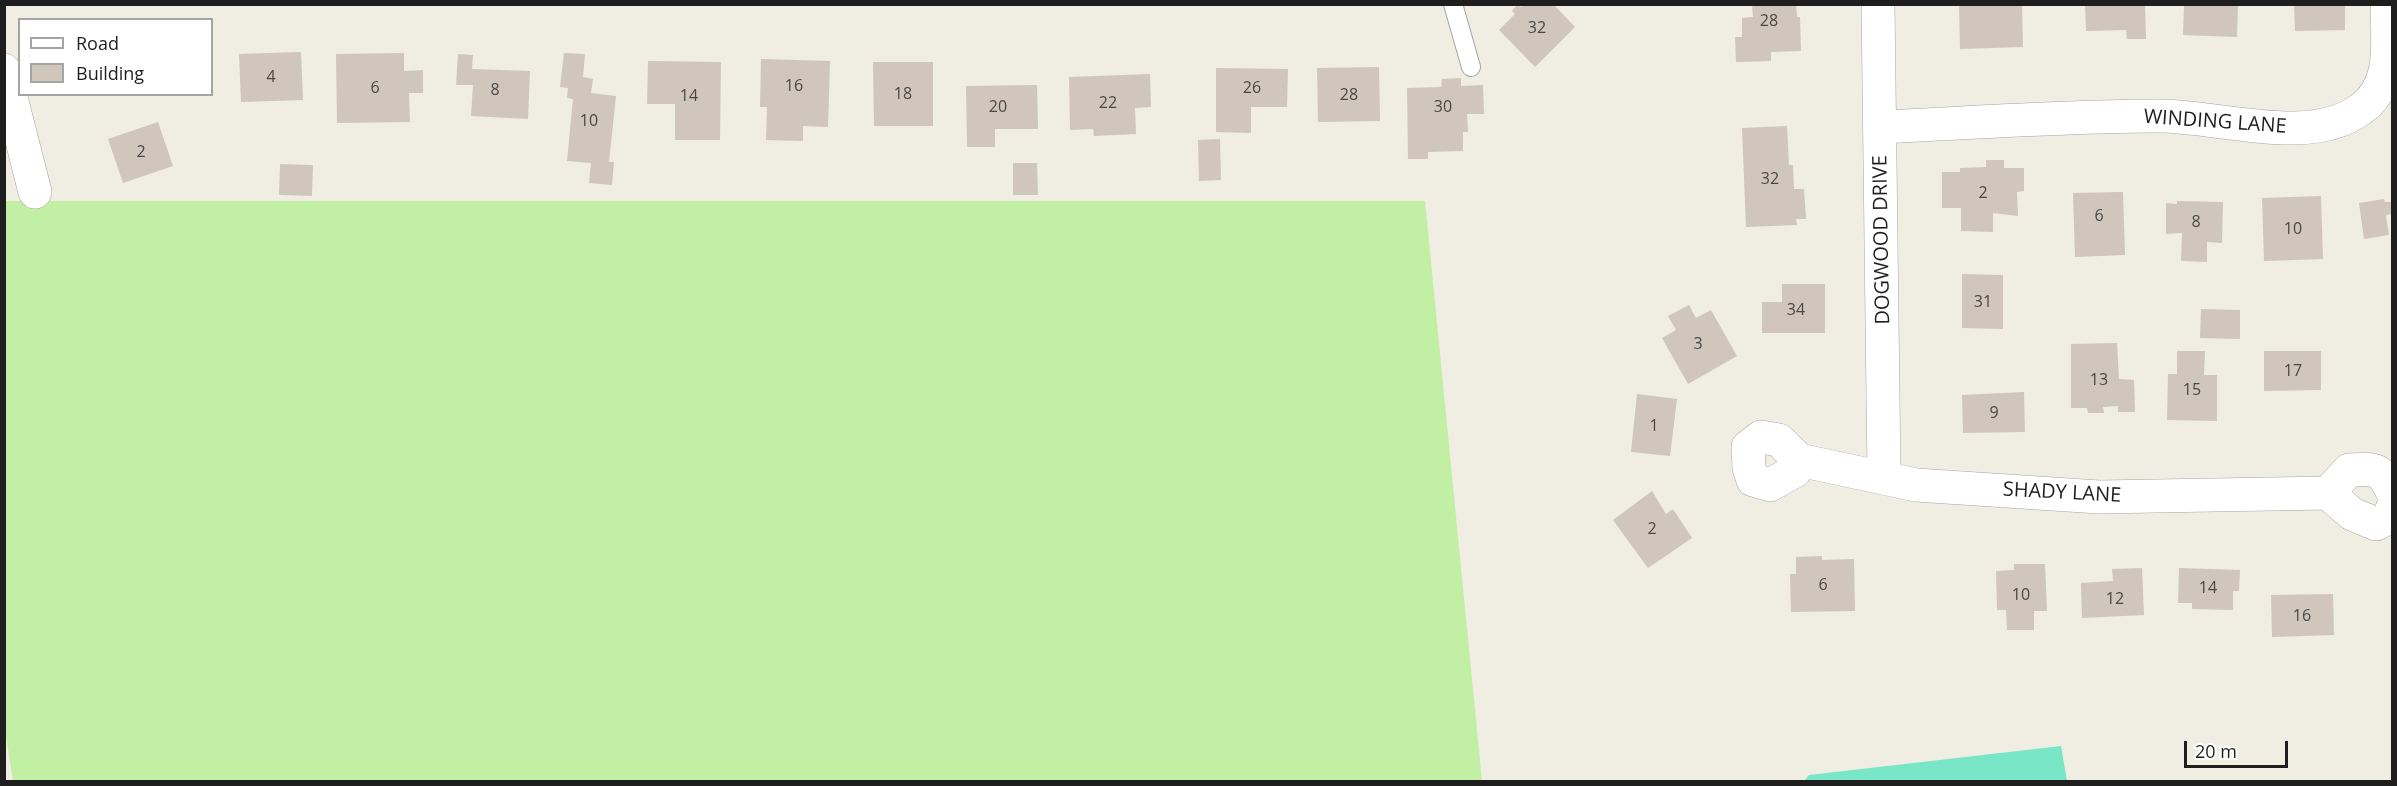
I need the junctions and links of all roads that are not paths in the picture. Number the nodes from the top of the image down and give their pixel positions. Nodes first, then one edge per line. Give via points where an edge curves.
1 (1453, 4) edge
2 (1878, 4) edge
3 (2387, 4) edge
4 (1471, 67) dead end
5 (4, 70) edge
6 (1880, 127) junction
7 (35, 192) dead end
8 (1799, 460) dead end
9 (1884, 476) junction
10 (2392, 491) edge
11 (2328, 493) junction
12 (2392, 509) edge

1 - 4 lane
2 - 6 street, DOGWOOD DRIVE
3 - 6 street, WINDING LANE via 2387,68 2380,91 2360,110 2326,124 2276,128 2159,116
5 - 7 street
6 - 9 street, DOGWOOD DRIVE
8 - 9 street, SHADY LANE
9 - 11 street, SHADY LANE via 1916,485 2099,497
10 - 11 street via 2384,475 2373,469 2349,470
11 - 12 street via 2352,514 2376,524 2390,517

